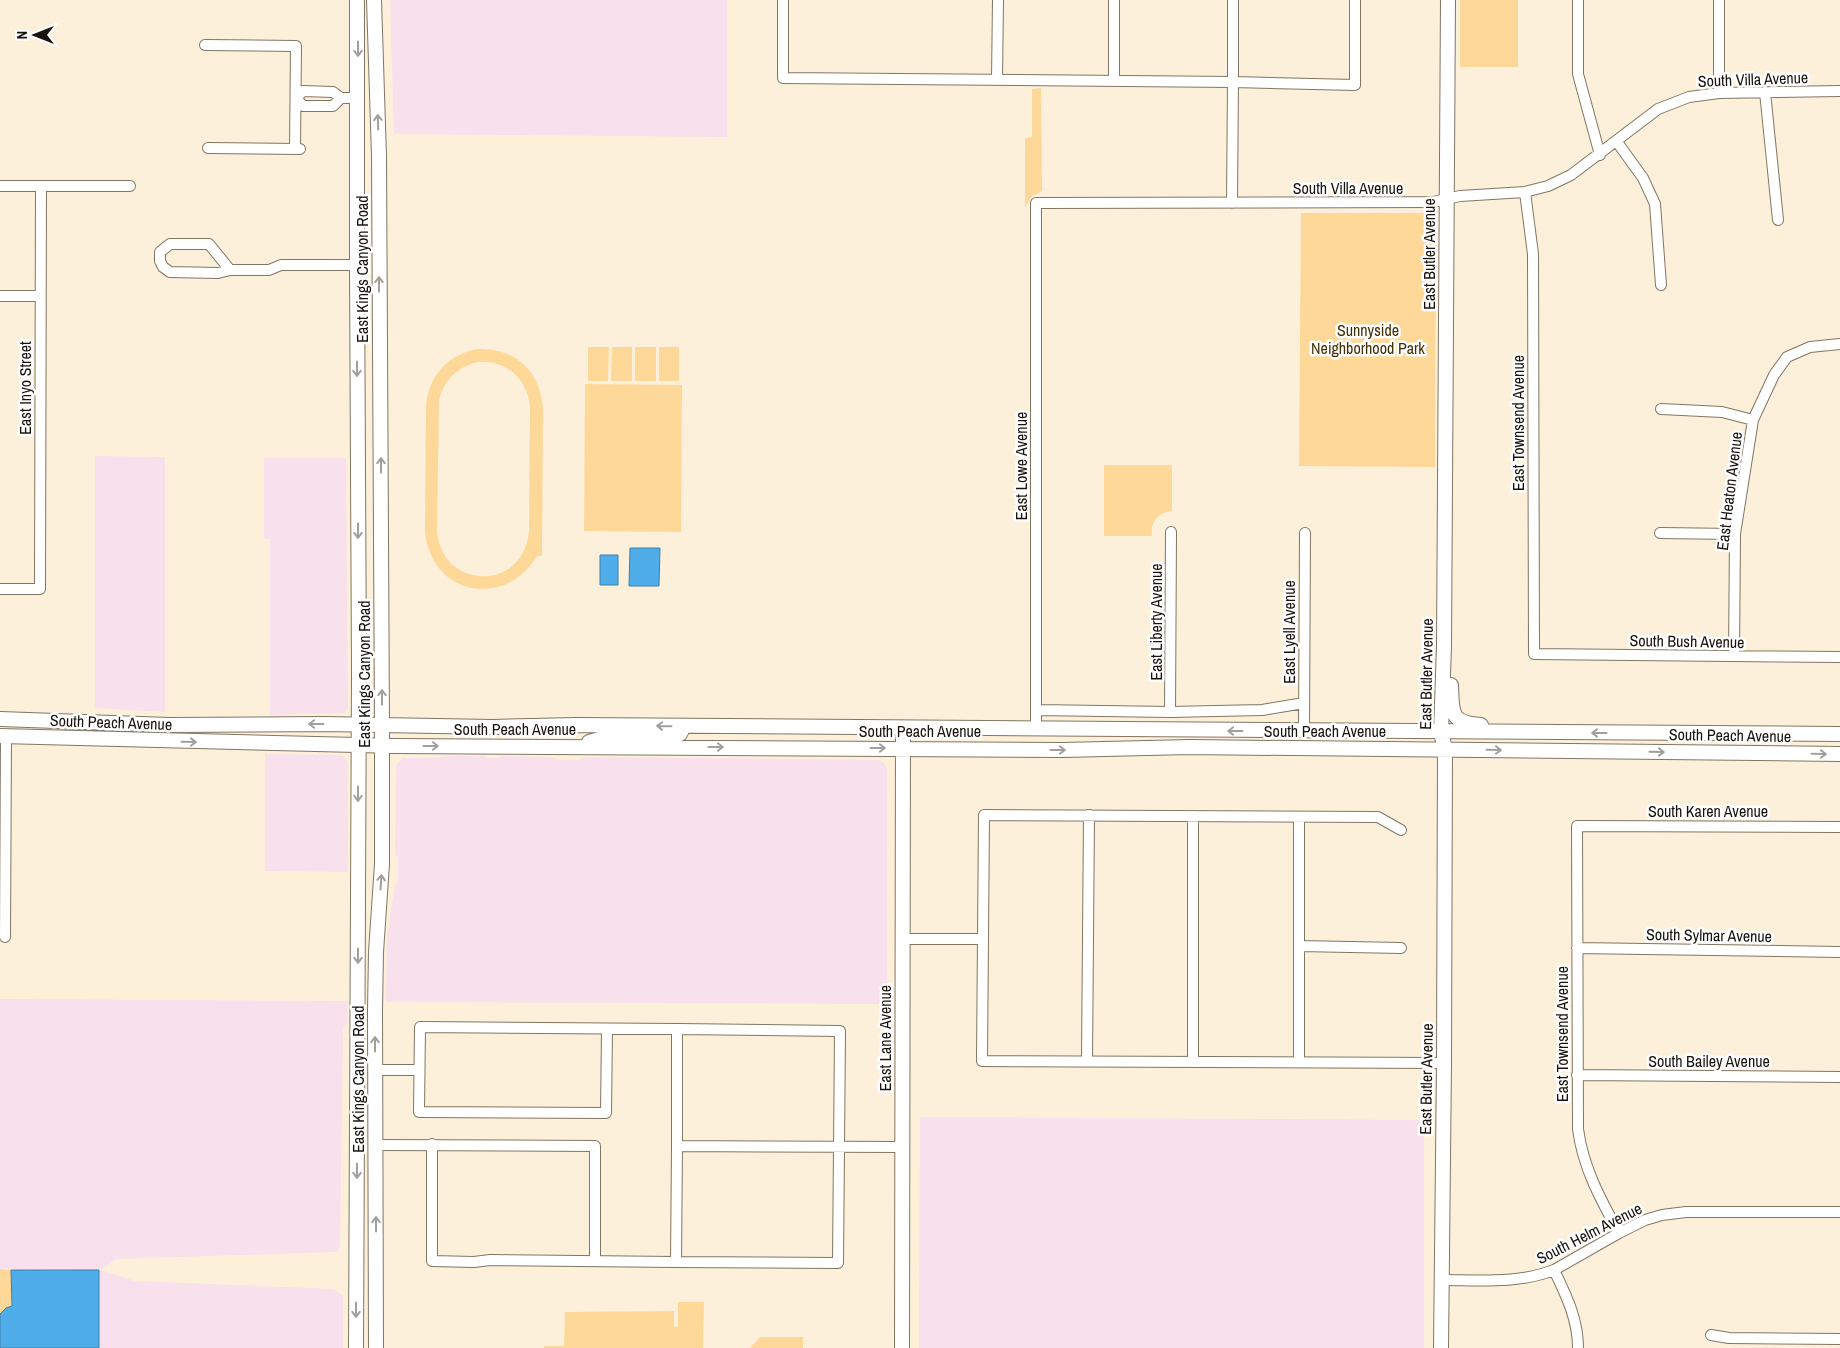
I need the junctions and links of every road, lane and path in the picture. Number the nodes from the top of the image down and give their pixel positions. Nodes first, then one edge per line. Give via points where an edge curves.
1 (357, 0) edge
2 (374, 0) edge
3 (783, 0) edge
4 (998, 0) edge
5 (1114, 0) edge
6 (1233, 0) edge
7 (1355, 0) edge
8 (1448, 0) edge
9 (1578, 0) edge
10 (1719, 0) edge
11 (205, 45) dead end
12 (997, 80) junction
13 (1114, 81) junction
14 (1233, 82) junction
15 (1765, 92) junction
16 (1840, 92) edge
17 (1719, 93) junction
18 (296, 98) junction
19 (358, 98) junction
20 (1617, 142) junction
21 (208, 148) dead end
22 (1600, 155) junction
23 (0, 186) edge
24 (41, 186) junction
25 (130, 186) dead end
26 (1525, 192) junction
27 (1447, 199) junction
28 (1036, 203) joint
29 (1232, 203) junction
30 (1778, 220) dead end
31 (357, 265) junction
32 (230, 270) junction
33 (1661, 285) dead end
34 (0, 296) edge
35 (40, 296) junction
36 (1840, 344) edge
37 (1660, 410) dead end
38 (1753, 420) junction
39 (1171, 532) dead end
40 (1305, 533) dead end
41 (1660, 533) dead end
42 (1735, 534) junction
43 (0, 589) edge
44 (1444, 646) junction
45 (1534, 654) joint
46 (1734, 656) junction
47 (1840, 657) edge
48 (1304, 702) junction
49 (1036, 710) junction
50 (1170, 712) junction
51 (0, 719) edge
52 (110, 723) junction
53 (169, 725) junction
54 (359, 725) junction
55 (382, 726) junction
56 (684, 726) junction
57 (800, 727) junction
58 (904, 728) junction
59 (1036, 729) junction
60 (1304, 732) junction
61 (1523, 732) junction
62 (1441, 733) junction
63 (1840, 734) edge
64 (3, 736) edge
65 (93, 739) junction
66 (359, 745) junction
67 (382, 746) junction
68 (568, 747) junction
69 (684, 747) junction
70 (971, 748) junction
71 (903, 749) junction
72 (1446, 749) junction
73 (1840, 754) edge
74 (1089, 816) junction
75 (1193, 816) junction
76 (1299, 816) junction
77 (1577, 826) joint
78 (1840, 827) edge
79 (1401, 830) dead end
80 (5, 937) dead end
81 (903, 939) junction
82 (983, 939) junction
83 (1299, 946) junction
84 (1402, 948) dead end
85 (1577, 948) junction
86 (1840, 952) edge
87 (607, 1029) junction
88 (676, 1029) junction
89 (1087, 1060) junction
90 (1193, 1061) junction
91 (1299, 1062) junction
92 (1444, 1064) junction
93 (375, 1070) junction
94 (419, 1070) junction
95 (1577, 1075) junction
96 (1840, 1077) edge
97 (432, 1144) junction
98 (376, 1145) junction
99 (676, 1146) junction
100 (839, 1147) junction
101 (903, 1147) junction
102 (1840, 1212) edge
103 (1619, 1233) junction
104 (594, 1261) junction
105 (676, 1262) junction
106 (1554, 1270) junction
107 (1441, 1280) junction
108 (1711, 1335) dead end
109 (1840, 1339) edge
110 (356, 1348) edge
111 (376, 1348) edge
112 (902, 1348) edge
113 (1441, 1348) edge
114 (1578, 1348) edge

1 -> 19 main road, East Kings Canyon Road
55 -> 2 main road, East Kings Canyon Road via 379,156
3 - 12 street via 782,78
4 - 12 street
5 - 13 street
6 - 14 street
7 - 14 street via 1355,85
8 - 27 main road, East Butler Avenue
9 - 22 street via 1578,74
10 - 17 street
11 - 18 street via 296,46
12 - 13 street
13 - 14 street
14 - 29 street
15 - 16 street, South Villa Avenue
15 - 17 street, South Villa Avenue
15 - 30 street
17 - 20 street, South Villa Avenue via 1689,97 1658,109
18 - 19 street via 303,91 333,92 341,98
18 - 21 street via 298,149
19 - 31 main road, East Kings Canyon Road
20 - 22 street, South Villa Avenue
20 - 33 street via 1643,178 1656,204
22 - 26 street, South Villa Avenue via 1572,175
23 - 24 street
24 - 25 street
24 - 35 street, East Inyo Street
26 - 27 street, South Villa Avenue
26 - 45 street, East Townsend Avenue via 1533,254
27 - 29 street, South Villa Avenue via 1433,202
27 - 44 main road, East Butler Avenue
28 - 29 street, South Villa Avenue
28 - 49 street, East Lowe Avenue
31 - 32 street via 281,265 269,270
31 -> 54 main road, East Kings Canyon Road
32 - 32 street via 218,273 170,272 163,267 160,252 170,244 209,244
34 - 35 street
35 - 43 street, East Inyo Street via 40,589
36 - 38 street, East Heaton Avenue via 1810,347 1787,357 1774,375
37 - 38 street via 1722,412
38 - 42 street, East Heaton Avenue
39 - 50 street, East Liberty Avenue
40 - 48 street, East Lyell Avenue
41 - 42 street
42 - 46 street, East Heaton Avenue
44 - 61 main road via 1449,658 1452,713 1455,717 1468,725 1512,728
44 - 62 main road, East Butler Avenue
45 - 46 street, South Bush Avenue
46 - 47 street, South Bush Avenue
48 - 50 street, South Peach Avenue via 1262,710
48 - 60 street, East Lyell Avenue
49 - 50 street, South Peach Avenue
49 - 59 street, East Lowe Avenue
51 - 52 main road, South Peach Avenue
52 - 53 main road, South Peach Avenue
52 - 64 main road via 70,730 14,729
54 -> 53 main road, South Peach Avenue
53 - 65 main road via 160,731 110,732
54 - 55 main road, South Peach Avenue
54 - 66 main road, East Kings Canyon Road
56 -> 55 main road, South Peach Avenue
55 - 67 main road, East Kings Canyon Road
56 - 57 main road, South Peach Avenue
56 - 68 main road via 680,734 672,737 607,737
57 - 58 main road, South Peach Avenue
57 - 69 main road via 766,736 693,736 687,739
58 - 59 main road, South Peach Avenue
58 - 71 main road, East Lane Avenue
60 -> 59 main road, South Peach Avenue
59 - 70 main road via 1034,737 1026,741 976,742
60 - 62 main road, South Peach Avenue
61 - 62 main road, South Peach Avenue
63 -> 61 main road, South Peach Avenue
62 - 72 main road, East Butler Avenue
64 - 65 main road, South Peach Avenue
64 - 80 street
65 -> 66 main road, South Peach Avenue
66 - 67 main road, South Peach Avenue
66 -> 110 main road, East Kings Canyon Road
67 -> 68 main road, South Peach Avenue
93 -> 67 main road, East Kings Canyon Road via 376,952 382,864
68 - 69 main road, South Peach Avenue
69 -> 71 main road, South Peach Avenue
70 - 71 main road, South Peach Avenue
70 -> 72 main road, South Peach Avenue
71 - 81 main road, East Lane Avenue
72 -> 73 main road, South Peach Avenue
72 - 92 main road, East Butler Avenue
74 - 75 street
74 - 82 street via 984,816
74 - 89 street
75 - 76 street
75 - 90 street
76 - 79 street via 1378,817
76 - 83 street
77 - 78 street, South Karen Avenue
77 - 85 street, East Townsend Avenue
81 - 82 street
81 - 101 main road, East Lane Avenue
82 - 89 street via 982,1061
83 - 84 street
83 - 91 street
85 - 86 street, South Sylmar Avenue
85 - 95 street, East Townsend Avenue
87 - 88 street
87 - 94 street via 420,1027
87 - 94 street via 606,1113 419,1112
88 - 99 street
88 - 100 street via 840,1031
89 - 90 street
90 - 91 street
91 - 92 street
92 - 107 main road, East Butler Avenue
93 - 94 street
93 - 98 main road, East Kings Canyon Road
95 - 96 street, South Bailey Avenue
95 - 103 street, East Townsend Avenue via 1578,1129 1584,1161 1596,1192
97 - 98 street
97 - 104 street via 432,1261
97 - 104 street via 596,1146
111 -> 98 main road, East Kings Canyon Road
99 - 100 street
99 - 105 street
100 - 101 street
100 - 105 street via 838,1263
101 - 112 main road, East Lane Avenue
102 - 103 street, South Helm Avenue via 1674,1212 1653,1217
103 - 106 street, South Helm Avenue
104 - 105 street
106 - 107 street, South Helm Avenue via 1513,1280
106 - 114 street via 1570,1305
107 - 113 main road, East Butler Avenue
108 - 109 street

